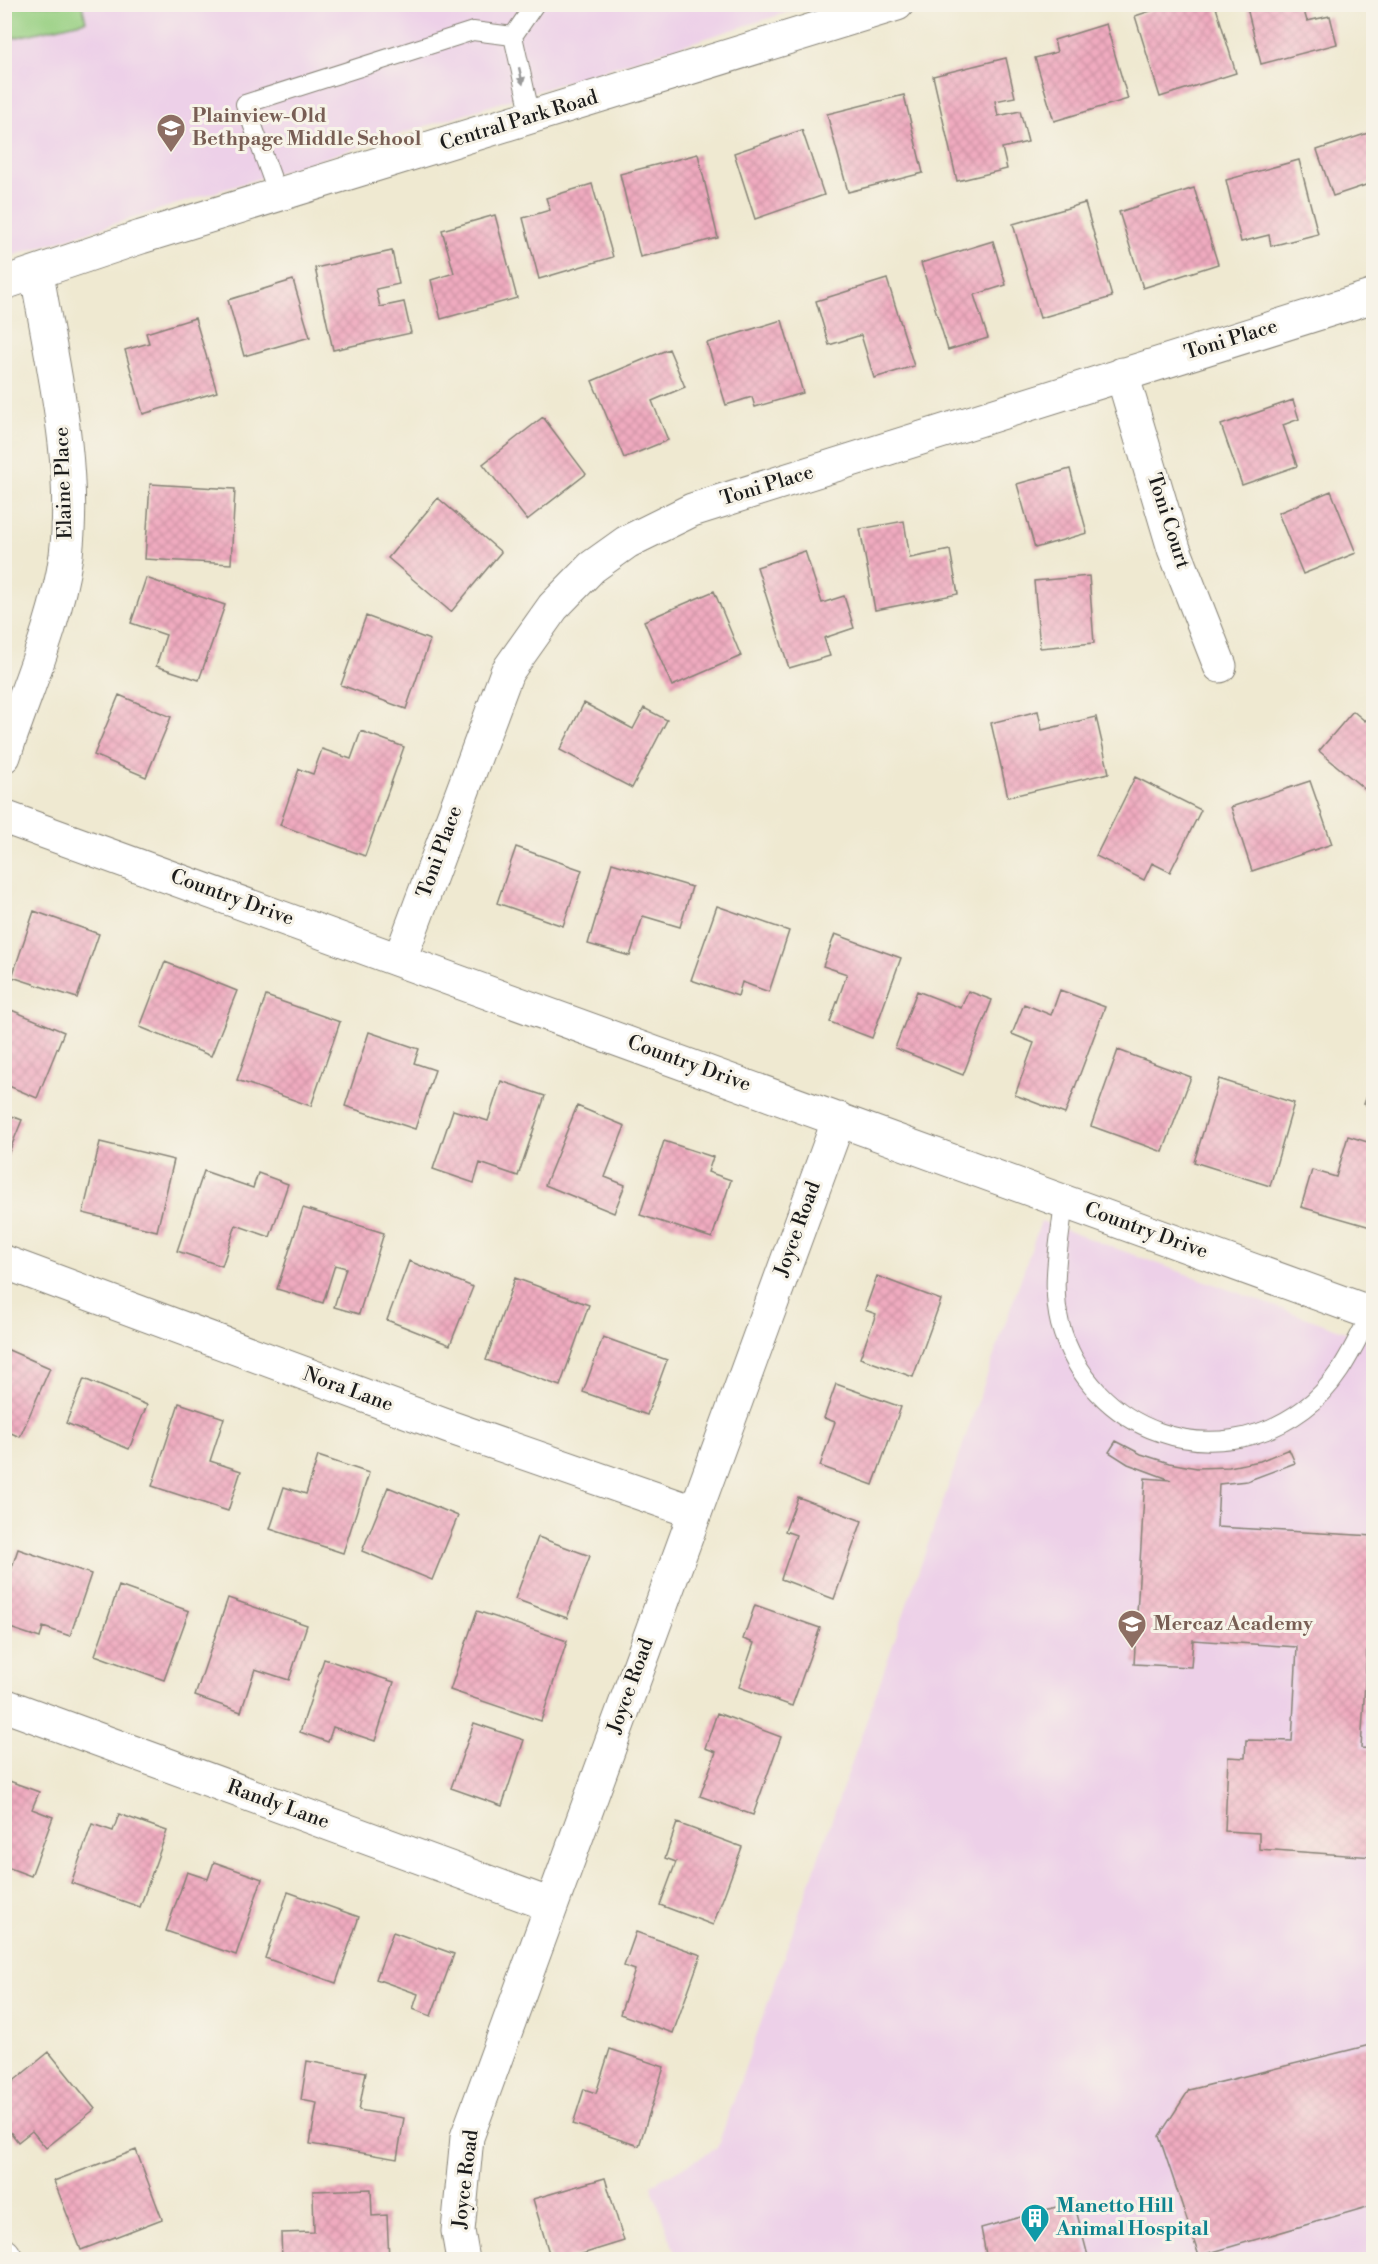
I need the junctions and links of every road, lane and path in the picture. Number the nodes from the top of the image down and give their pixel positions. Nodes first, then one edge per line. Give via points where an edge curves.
1 (536, 4) edge
2 (897, 4) edge
3 (513, 36) junction
4 (531, 117) junction
5 (278, 195) junction
6 (37, 274) junction
7 (4, 283) edge
8 (1374, 296) edge
9 (1122, 374) junction
10 (1220, 666) dead end
11 (4, 756) edge
12 (4, 817) edge
13 (400, 959) junction
14 (839, 1119) junction
15 (1064, 1201) junction
16 (4, 1262) edge
17 (1372, 1313) edge
18 (694, 1512) junction
19 (4, 1705) edge
20 (551, 1905) junction
21 (4, 2255) edge
22 (6, 2259) edge
23 (463, 2259) edge

1 - 3 lane
2 - 4 street, Central Park Road
3 -> 4 lane
3 - 5 lane via 473,31 245,104
4 - 5 street, Central Park Road
5 - 6 street, Central Park Road
6 - 7 street, Central Park Road
6 - 11 street, Elaine Place via 63,430 69,516 50,630
8 - 9 street, Toni Place
9 - 10 street, Toni Court via 1174,549
9 - 13 street, Toni Place via 692,510 627,542 592,567 553,607 507,672
12 - 13 street, Country Drive
13 - 14 street, Country Drive
14 - 15 street, Country Drive
14 - 18 street, Joyce Road
15 - 17 street, Country Drive
15 - 17 lane via 1056,1296 1068,1347 1080,1370 1103,1397 1138,1424 1162,1434 1188,1440 1238,1439 1285,1422 1324,1391 1340,1372
16 - 18 street, Nora Lane via 449,1427
18 - 20 street, Joyce Road
19 - 20 street, Randy Lane
20 - 23 street, Joyce Road via 467,2137 458,2231
21 - 22 street

